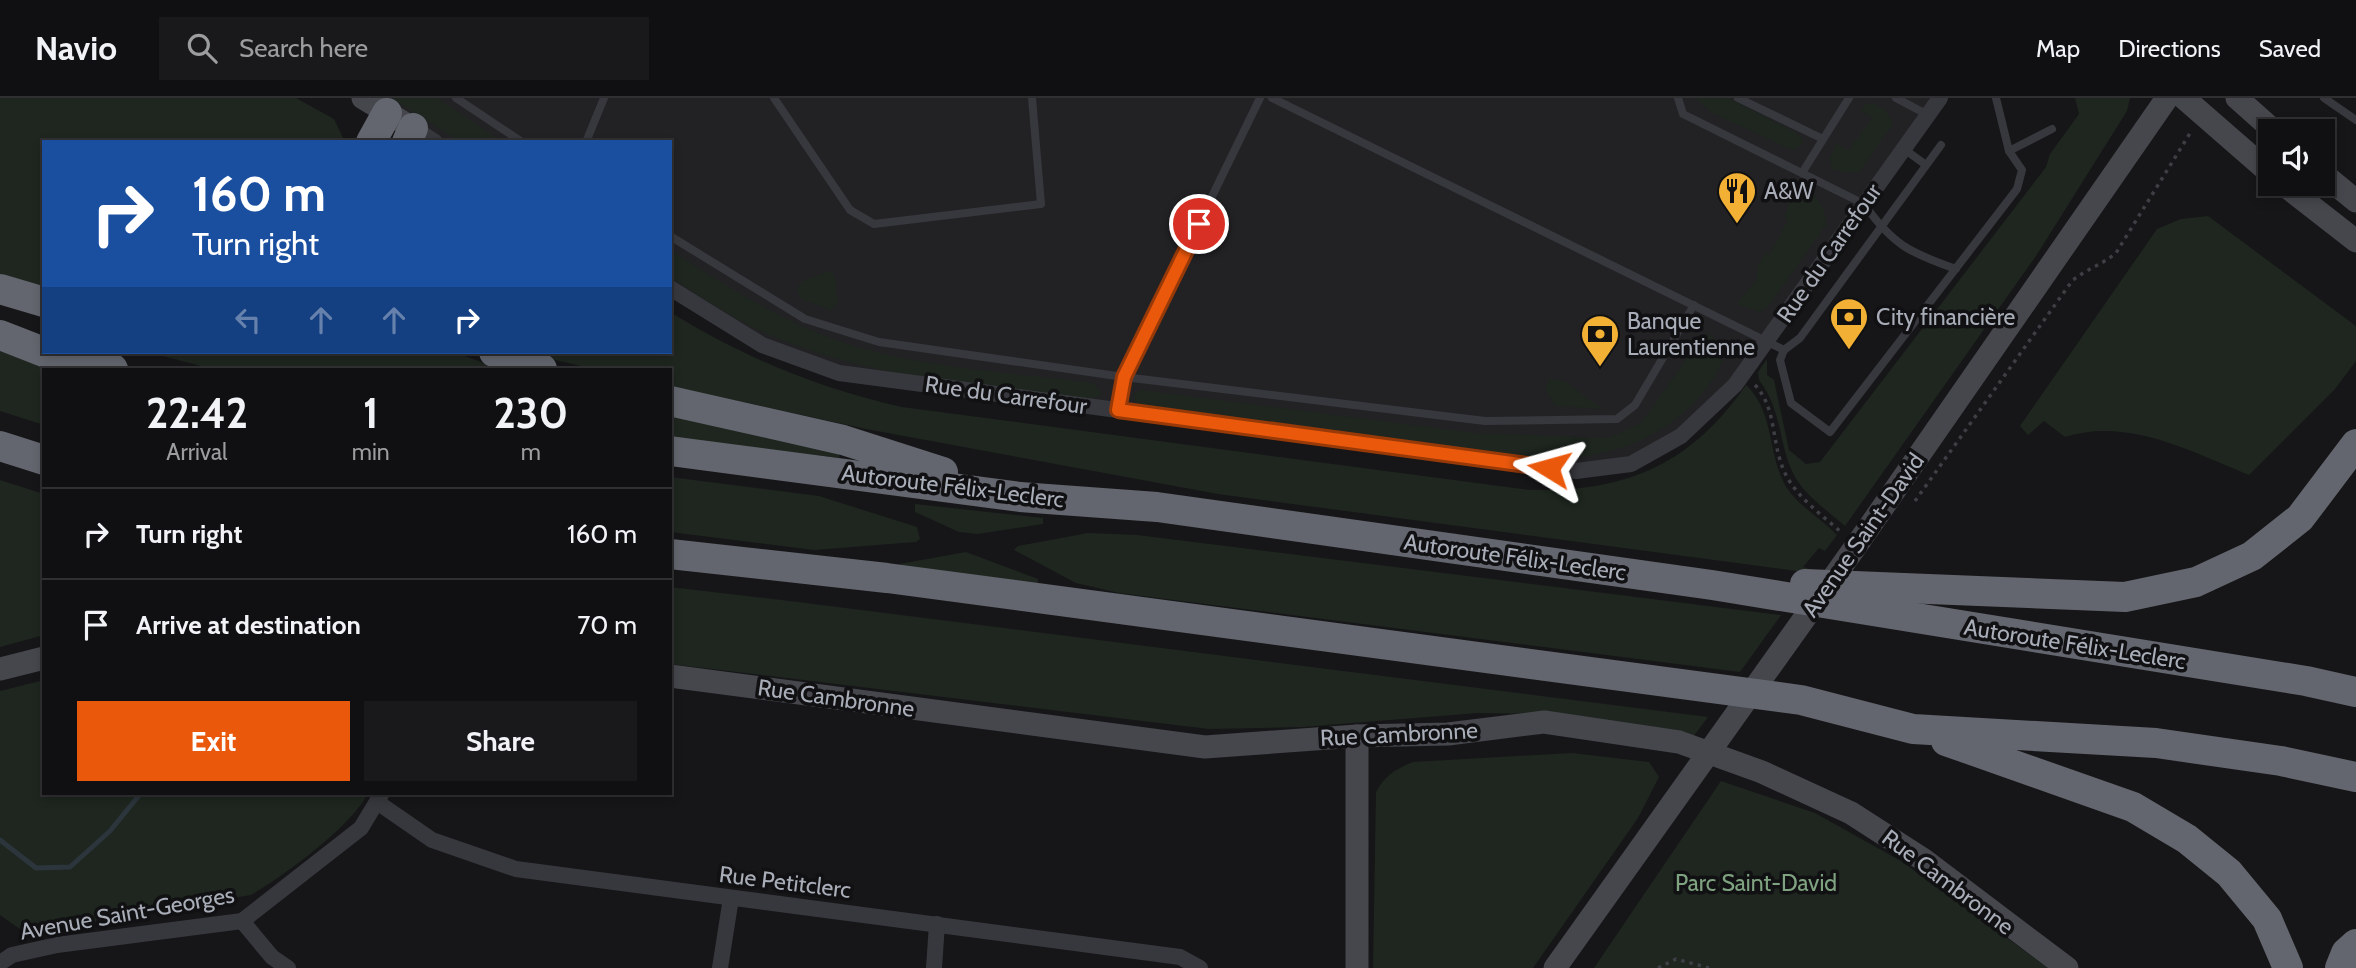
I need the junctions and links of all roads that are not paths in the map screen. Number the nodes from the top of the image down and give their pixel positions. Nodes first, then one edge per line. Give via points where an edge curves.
1 (456, 98) edge
2 (604, 98) edge
3 (774, 98) edge
4 (1032, 98) edge
5 (1260, 98) edge
6 (1272, 98) edge
7 (1678, 98) edge
8 (1738, 98) edge
9 (1849, 98) edge
10 (1896, 98) edge
11 (1940, 98) edge
12 (1996, 98) edge
13 (2166, 98) edge
14 (2184, 98) edge
15 (2237, 98) edge
16 (2324, 98) edge
17 (1928, 116) junction
18 (2261, 119) edge
19 (2356, 120) edge
20 (401, 124) edge
21 (2053, 129) dead end
22 (1823, 139) junction
23 (374, 140) edge
24 (519, 140) edge
25 (587, 140) edge
26 (1941, 145) dead end
27 (1904, 149) junction
28 (2009, 151) junction
29 (2258, 163) edge
30 (1926, 165) junction
31 (1802, 173) junction
32 (2335, 184) edge
33 (2298, 196) edge
34 (2356, 201) edge
35 (1864, 204) junction
36 (1881, 227) junction
37 (672, 237) edge
38 (2356, 241) edge
39 (1956, 269) junction
40 (0, 289) edge
41 (672, 289) edge
42 (42, 301) edge
43 (1694, 304) junction
44 (0, 335) edge
45 (1767, 340) junction
46 (1784, 350) junction
47 (42, 351) edge
48 (49, 354) edge
49 (500, 354) edge
50 (108, 368) edge
51 (539, 368) edge
52 (1124, 377) junction
53 (672, 401) edge
54 (1118, 410) junction
55 (2356, 444) edge
56 (0, 446) edge
57 (672, 451) edge
58 (42, 459) edge
59 (1020, 497) junction
60 (672, 554) edge
61 (1712, 585) junction
62 (42, 658) edge
63 (0, 669) edge
64 (672, 676) edge
65 (2356, 692) edge
66 (1913, 729) junction
67 (1357, 736) junction
68 (2356, 777) edge
69 (380, 797) edge
70 (731, 898) junction
71 (242, 920) junction
72 (937, 924) junction
73 (2356, 944) edge
74 (268, 962) edge
75 (0, 963) edge
76 (288, 968) edge
77 (720, 968) edge
78 (934, 968) edge
79 (1200, 968) edge
80 (1357, 968) edge
81 (1555, 968) edge
82 (2067, 968) edge
83 (2288, 968) edge
84 (2340, 968) edge

1 - 24 lane
2 - 25 lane
3 - 4 lane via 850,211 874,224 1041,204
5 - 52 lane
6 - 43 lane
7 - 31 lane via 1683,114
8 - 22 lane
9 - 22 lane
10 - 17 lane
11 - 17 street, Rue du Carrefour
12 - 28 lane
13 - 81 street, Avenue Saint-David
14 - 29 street
15 - 18 street
16 - 19 lane
17 - 27 street, Rue du Carrefour
20 - 23 highway
21 - 28 lane
22 - 31 lane
26 - 30 lane
27 - 30 lane
27 - 35 street, Rue du Carrefour
28 - 39 lane via 2022,170 2017,190
30 - 36 lane
31 - 35 lane
32 - 34 street
33 - 38 street
35 - 36 lane
35 - 45 street, Rue du Carrefour
36 - 39 lane via 1911,254
36 - 46 lane via 1800,338
37 - 52 lane via 805,319 879,342
39 - 46 lane via 1830,432 1791,403 1780,360
40 - 42 highway
41 - 54 street, Rue du Carrefour via 762,345 839,373
43 - 45 lane
43 - 52 lane via 1635,405 1617,419 1485,421
44 - 47 highway
45 - 46 lane
45 - 54 street, Rue du Carrefour via 1744,373 1681,436 1631,464 1576,471
48 - 50 highway
49 - 51 highway
52 - 54 lane
53 - 59 highway via 842,440
55 - 61 highway via 2300,517 2252,556 2185,584 2125,597 1738,581
56 - 58 highway
57 - 59 highway, Autoroute Félix-Leclerc
59 - 61 highway, Autoroute Félix-Leclerc via 1157,507
60 - 66 highway via 887,578 1801,700
61 - 65 highway, Autoroute Félix-Leclerc
62 - 63 street
64 - 67 street, Rue Cambronne via 1205,747
66 - 68 highway via 2155,743
66 - 83 highway via 2133,807 2188,839 2229,873 2267,919
67 - 80 street
67 - 82 street, Rue Cambronne via 1448,734 1544,722 1679,742 1762,772 1851,813 1924,860
69 - 70 street, Rue Petitclerc via 432,840 516,869
69 - 71 street, Avenue Saint-Georges via 361,828
70 - 72 street, Rue Petitclerc
70 - 77 street
71 - 74 street
71 - 75 street, Avenue Saint-Georges via 57,945
72 - 78 street
72 - 79 street, Rue Petitclerc via 1180,957
73 - 84 highway
74 - 76 street

